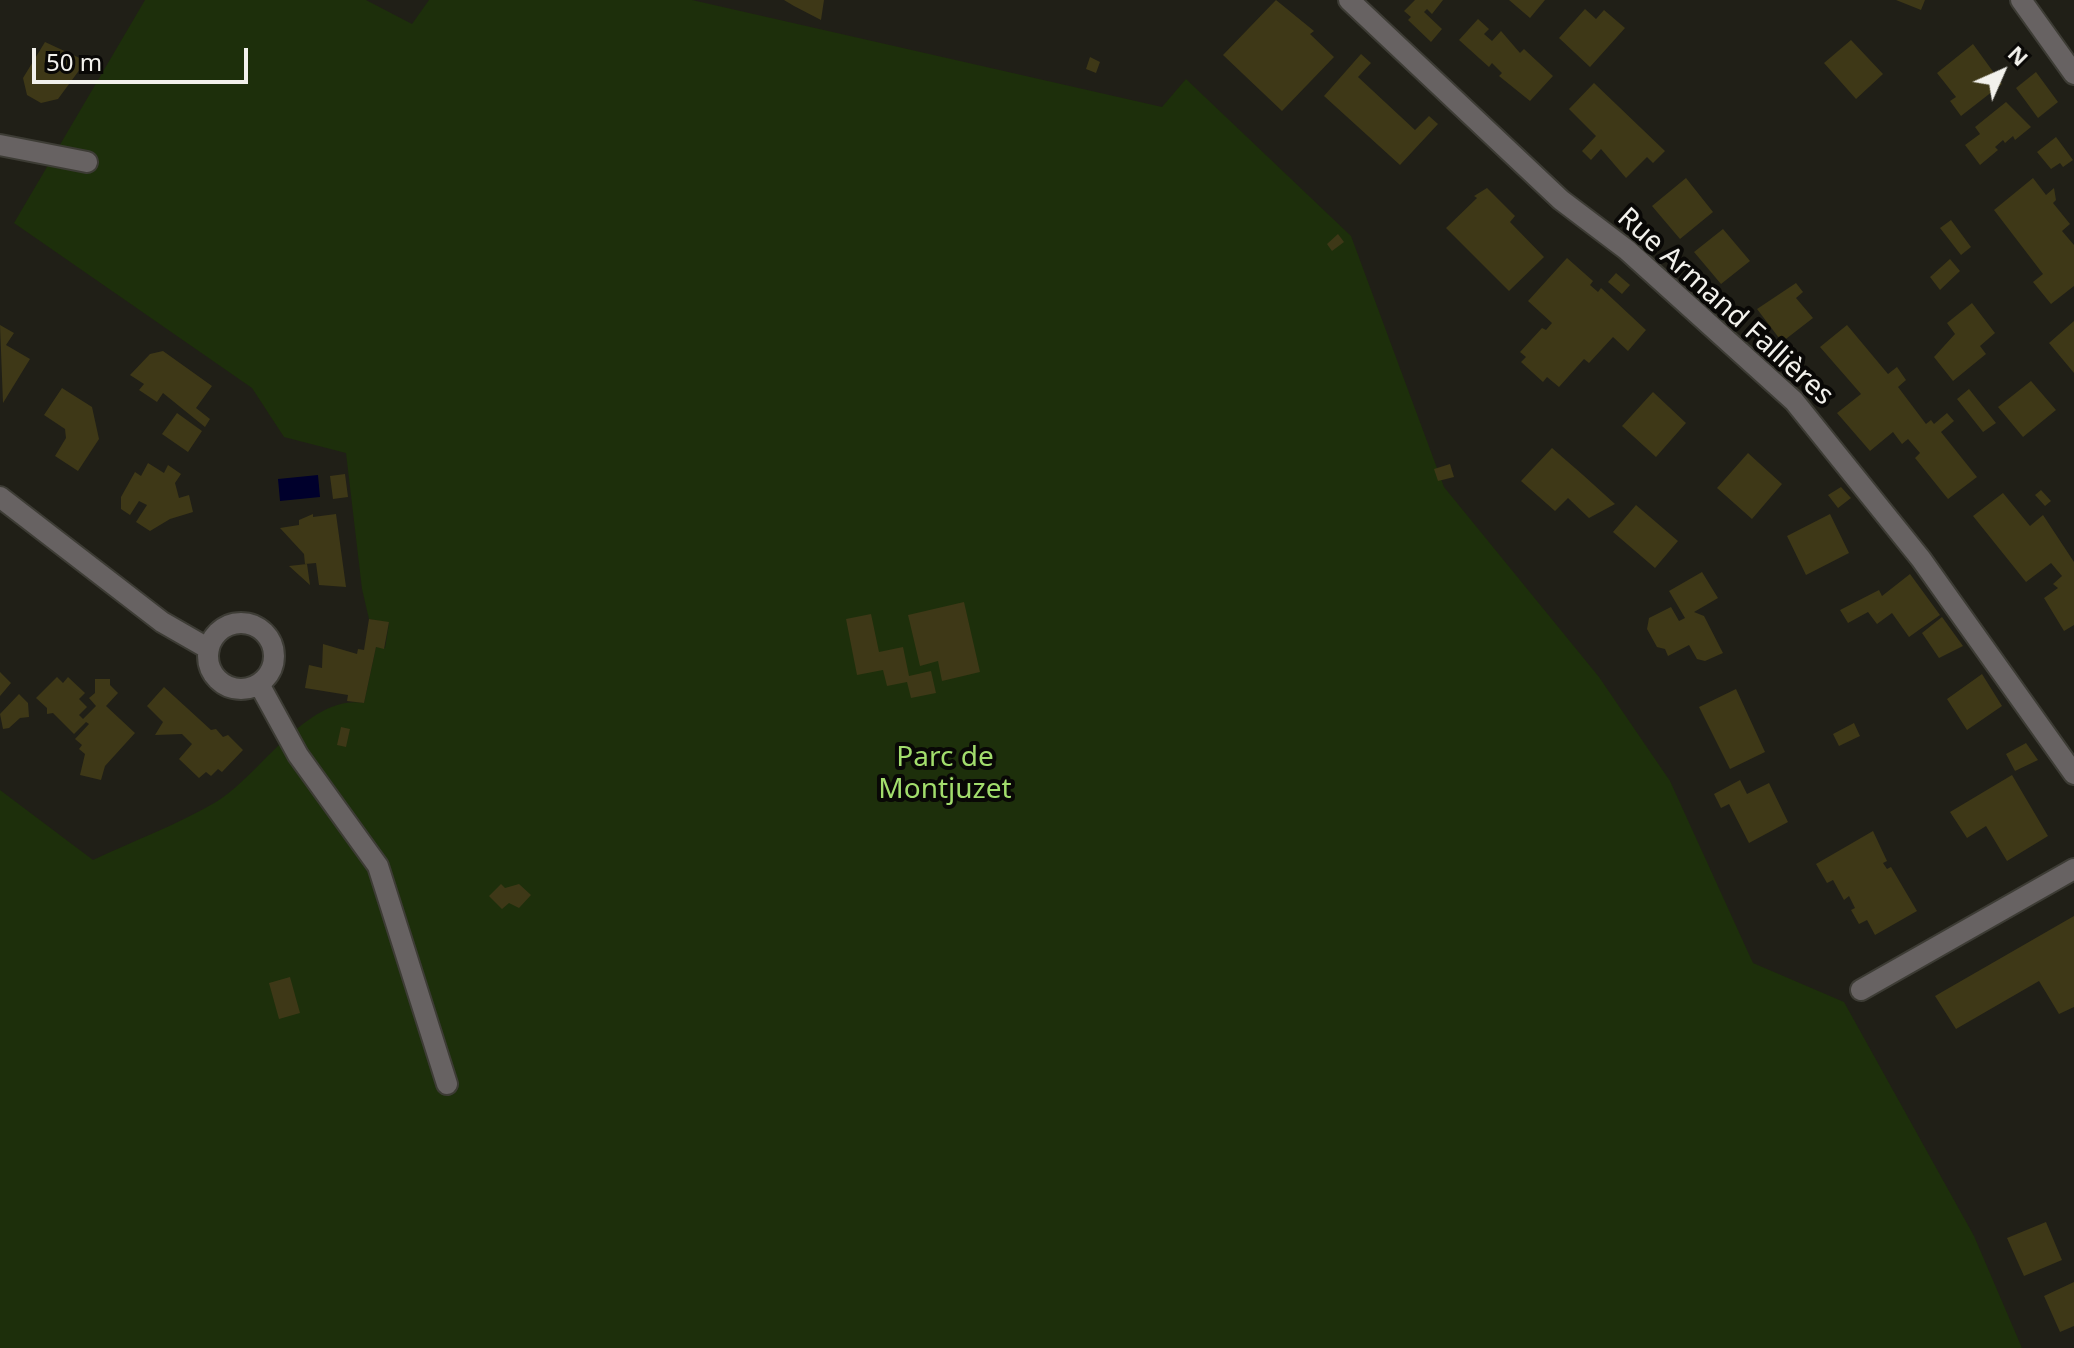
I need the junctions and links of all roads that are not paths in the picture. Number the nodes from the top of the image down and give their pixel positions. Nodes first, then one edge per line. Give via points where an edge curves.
1 (1349, 0) edge
2 (2021, 0) edge
3 (2074, 74) edge
4 (0, 145) edge
5 (87, 162) dead end
6 (0, 497) edge
7 (209, 649) junction
8 (259, 684) junction
9 (2074, 774) edge
10 (2074, 869) edge
11 (1861, 990) dead end
12 (447, 1084) dead end

1 - 9 street, Rue Armand Fallières via 1561,200 1627,250 1794,401 1930,571
2 - 3 street
4 - 5 street
6 - 7 street via 162,622
7 - 8 street via 211,671 227,687
7 - 8 street via 218,631 230,623 259,627 270,640 274,663
8 - 12 street via 298,755 378,866
10 - 11 street

